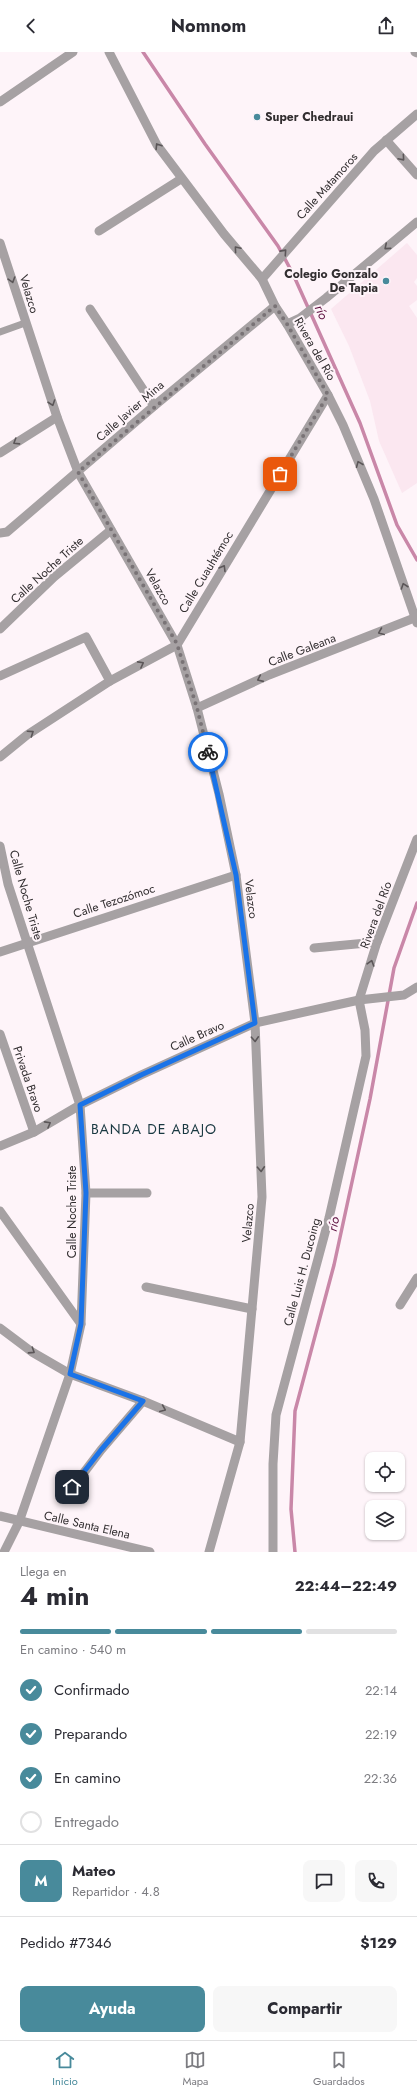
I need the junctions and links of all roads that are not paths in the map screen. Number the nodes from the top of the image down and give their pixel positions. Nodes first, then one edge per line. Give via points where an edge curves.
1 (73, 52) edge
2 (109, 52) edge
3 (0, 102) edge
4 (417, 114) edge
5 (386, 140) junction
6 (417, 175) edge
7 (181, 178) junction
8 (417, 222) edge
9 (98, 231) dead end
10 (0, 242) edge
11 (262, 279) junction
12 (275, 306) junction
13 (90, 309) dead end
14 (25, 323) junction
15 (287, 324) junction
16 (0, 332) edge
17 (328, 395) junction
18 (154, 406) junction
19 (57, 417) junction
20 (0, 453) edge
21 (78, 472) junction
22 (111, 530) junction
23 (0, 533) edge
24 (416, 620) edge
25 (0, 629) edge
26 (177, 644) junction
27 (0, 676) edge
28 (110, 681) junction
29 (197, 708) junction
30 (0, 757) edge
31 (417, 839) edge
32 (0, 846) edge
33 (236, 875) junction
34 (27, 942) junction
35 (377, 942) junction
36 (314, 948) dead end
37 (0, 952) edge
38 (417, 987) edge
39 (362, 1000) junction
40 (255, 1023) junction
41 (0, 1034) edge
42 (80, 1105) junction
43 (34, 1132) junction
44 (0, 1146) edge
45 (86, 1193) junction
46 (147, 1193) dead end
47 (0, 1211) edge
48 (417, 1278) edge
49 (146, 1287) dead end
50 (400, 1306) dead end
51 (252, 1309) junction
52 (81, 1324) junction
53 (0, 1328) edge
54 (70, 1374) junction
55 (143, 1401) junction
56 (240, 1442) junction
57 (72, 1487) dead end
58 (0, 1516) edge
59 (19, 1522) junction
60 (4, 1552) edge
61 (150, 1552) edge
62 (209, 1552) edge
63 (273, 1552) edge

1 - 3 street
7 -> 2 street, Rivera del Río via 157,145
4 - 5 street, Calle Matamoros
5 -> 6 street
11 -> 5 street, Calle Matamoros
7 - 9 street
11 -> 7 street, Rivera del Río
8 -> 15 street via 326,298 300,318
10 -> 14 street, Velazco
11 - 12 street, Rivera del Río
12 - 15 street, Rivera del Río
12 - 18 street, Calle Javier Mina
13 - 18 street
14 - 16 street
14 -> 19 street, Velazco
15 - 17 street, Rivera del Río
24 -> 17 street, Rivera del Río via 374,499 344,425
26 -> 17 street, Calle Cuauhtémoc
18 - 21 street, Calle Javier Mina
19 -> 20 street
19 - 21 street, Velazco
21 - 22 street, Velazco
21 - 23 street, Calle Javier Mina via 7,532
22 - 25 street, Calle Noche Triste via 54,577
22 - 26 street, Velazco
24 -> 29 street, Calle Galeana via 269,675
28 -> 26 street, Calle Cuauhtémoc
26 - 29 street, Velazco
27 - 28 street via 86,637
30 -> 28 street, Calle Cuauhtémoc via 27,735
29 - 33 street, Velazco
31 - 35 street, Rivera del Río
32 - 34 street, Calle Noche Triste via 8,884
33 - 34 street, Calle Tezozómoc
33 - 40 street, Velazco
34 - 37 street, Calle Tezozómoc
34 - 42 street, Calle Noche Triste
35 - 36 street
39 -> 35 street, Rivera del Río
38 - 39 street, Calle Bravo via 404,995
39 - 40 street, Calle Bravo
39 - 63 street, Calle Luis H. Ducoing via 366,1056 329,1218 276,1415
40 - 42 street, Calle Bravo
40 -> 51 street, Velazco via 262,1197
41 - 43 street, Privada Bravo
43 -> 42 street, Calle Bravo
42 - 45 street, Calle Noche Triste
43 - 44 street, Calle Bravo
45 - 46 street
45 - 52 street, Calle Noche Triste
47 - 52 street
48 - 50 street
49 - 51 street
51 - 56 street, Velazco
52 - 54 street, Calle Noche Triste
53 -> 54 street via 32,1352
54 - 55 street
54 - 59 street, Calle Noche Triste
55 -> 56 street
55 - 57 street
56 - 62 street, Velazco
58 - 59 street, Calle Santa Elena
59 - 60 street, Calle Noche Triste
59 - 61 street, Calle Santa Elena

